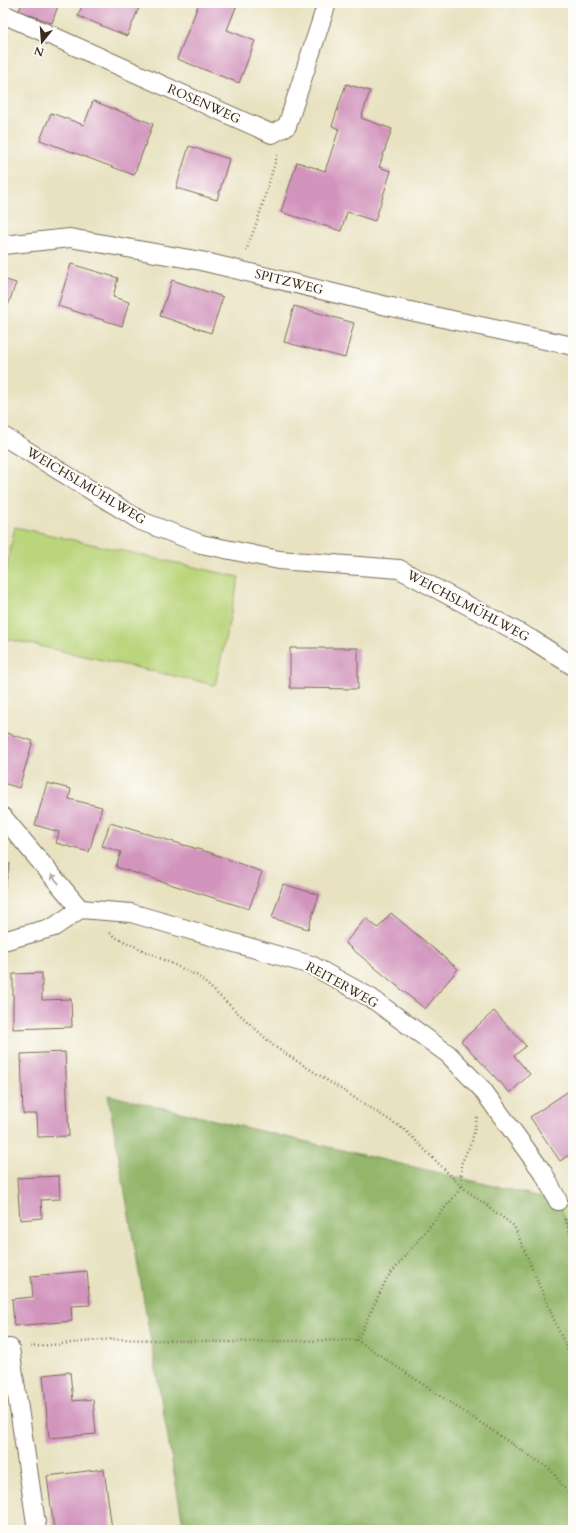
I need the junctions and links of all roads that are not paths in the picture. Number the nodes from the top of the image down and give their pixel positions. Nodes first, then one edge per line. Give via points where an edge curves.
1 (327, 3) edge
2 (3, 14) edge
3 (3, 245) edge
4 (573, 346) edge
5 (3, 436) edge
6 (573, 666) edge
7 (3, 817) edge
8 (80, 909) junction
9 (3, 942) edge
10 (558, 1201) dead end
11 (7, 1349) edge
12 (37, 1530) edge

1 - 2 street, ROSENWEG via 287,126 272,134
3 - 4 street, SPITZWEG via 70,238 201,261 388,306
5 - 6 street, WEICHSLMÜHLWEG via 141,521 201,544 279,560 400,569 531,639
8 -> 7 street
8 - 9 street via 54,927
8 - 10 street, REITERWEG via 130,913 310,965 377,1003 448,1054 482,1088 544,1174
11 - 12 street

